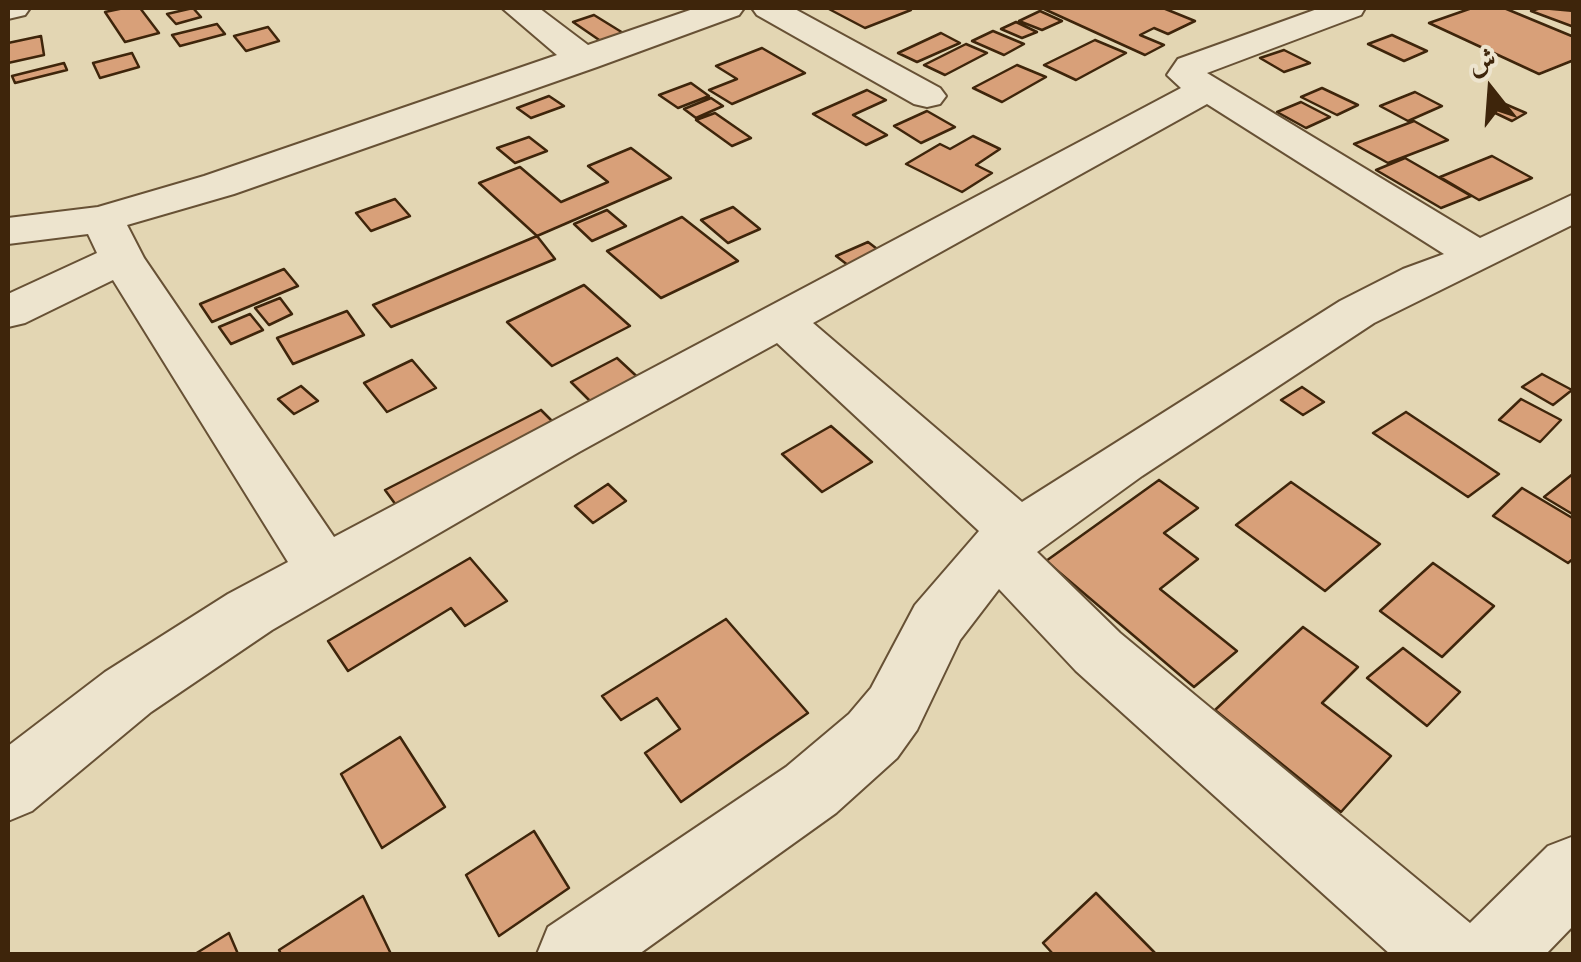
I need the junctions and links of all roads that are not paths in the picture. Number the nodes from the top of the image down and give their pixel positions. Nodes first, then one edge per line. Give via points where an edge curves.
1 (519, 8) edge
2 (728, 8) edge
3 (769, 8) edge
4 (1349, 8) edge
5 (584, 58) junction
6 (1208, 88) junction
7 (927, 96) dead end
8 (1574, 207) edge
9 (8, 232) edge
10 (112, 238) junction
11 (1479, 256) junction
12 (8, 312) edge
13 (781, 321) junction
14 (1008, 541) junction
15 (324, 570) junction
16 (8, 788) edge
17 (1574, 872) edge
18 (575, 954) edge
19 (1447, 954) edge
20 (1493, 954) edge

1 - 5 street
2 - 5 street
3 - 7 street
4 - 6 street via 1188,69 1185,75
5 - 10 street via 218,185
6 - 11 street
6 - 13 street
8 - 11 street
9 - 10 street
10 - 12 street
10 - 15 street
11 - 14 street via 1356,312
13 - 14 street
13 - 15 street
14 - 18 street via 936,622 894,709 873,736 810,790
14 - 19 street via 1098,652
15 - 16 street via 142,682
17 - 20 street

